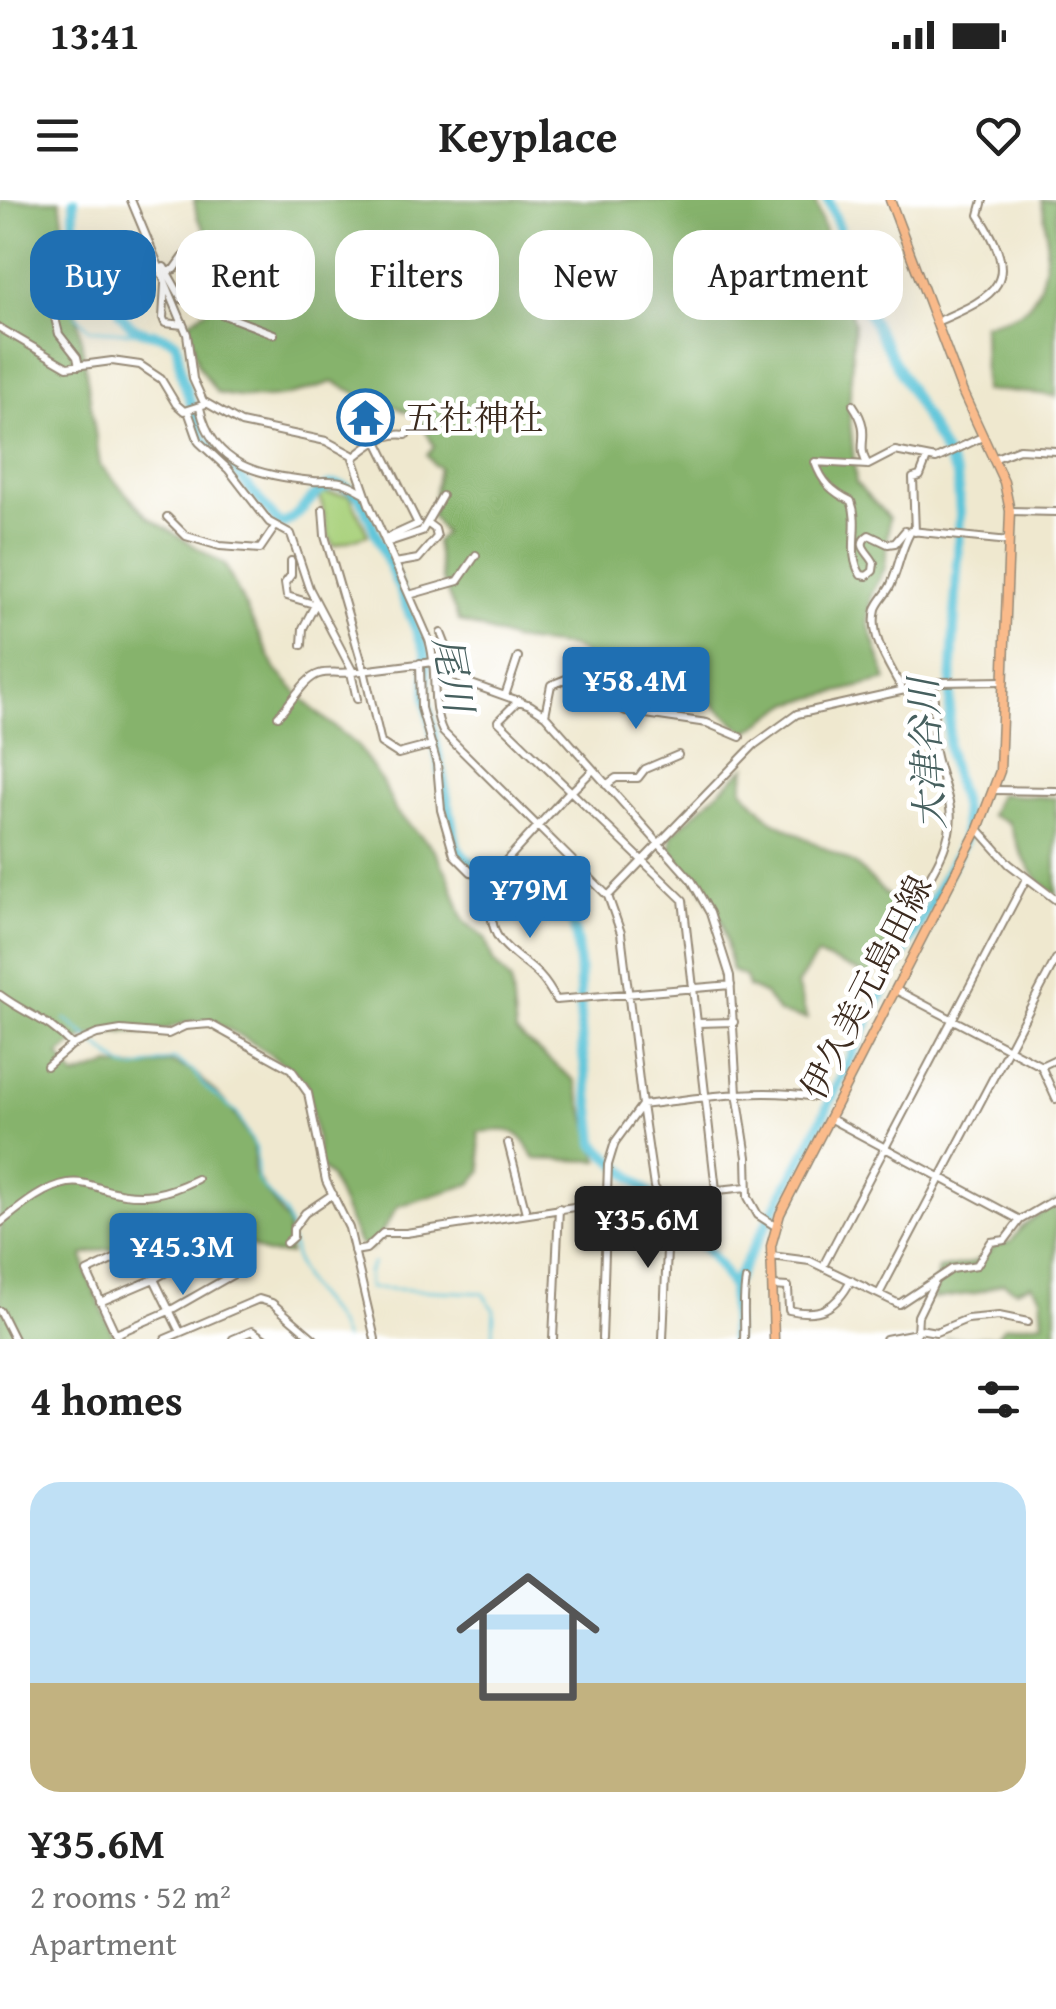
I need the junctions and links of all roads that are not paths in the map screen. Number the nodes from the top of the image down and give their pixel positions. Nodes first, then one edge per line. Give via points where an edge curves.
1 (130, 200) edge
2 (890, 200) edge
3 (983, 200) edge
4 (176, 267) edge
5 (163, 270) junction
6 (165, 282) junction
7 (56, 320) edge
8 (936, 322) junction
9 (183, 325) junction
10 (0, 328) edge
11 (274, 334) dead end
12 (79, 366) junction
13 (854, 405) dead end
14 (197, 408) junction
15 (406, 435) dead end
16 (982, 437) junction
17 (377, 440) junction
18 (1056, 450) edge
19 (353, 458) junction
20 (927, 458) junction
21 (993, 459) junction
22 (868, 465) junction
23 (365, 493) junction
24 (442, 496) dead end
25 (323, 509) dead end
26 (1010, 511) junction
27 (1056, 512) edge
28 (167, 517) dead end
29 (427, 523) junction
30 (275, 527) junction
31 (908, 531) junction
32 (386, 541) junction
33 (1009, 541) junction
34 (476, 555) dead end
35 (291, 561) dead end
36 (395, 563) junction
37 (410, 595) junction
38 (316, 605) junction
39 (441, 633) dead end
40 (302, 645) dead end
41 (518, 657) dead end
42 (427, 662) junction
43 (364, 670) junction
44 (352, 672) junction
45 (448, 672) junction
46 (1004, 682) junction
47 (932, 684) junction
48 (902, 690) junction
49 (505, 696) junction
50 (357, 699) dead end
51 (519, 700) junction
52 (544, 715) junction
53 (278, 716) dead end
54 (740, 737) dead end
55 (432, 745) junction
56 (678, 756) dead end
57 (593, 770) junction
58 (606, 785) junction
59 (994, 790) junction
60 (1056, 791) edge
61 (571, 792) junction
62 (537, 826) junction
63 (978, 830) junction
64 (658, 844) junction
65 (642, 860) junction
66 (492, 875) junction
67 (1026, 879) junction
68 (608, 896) junction
69 (1056, 900) edge
70 (911, 910) dead end
71 (1056, 959) edge
72 (731, 985) junction
73 (694, 988) junction
74 (896, 990) junction
75 (0, 995) edge
76 (629, 995) junction
77 (952, 1020) junction
78 (734, 1022) junction
79 (698, 1023) junction
80 (72, 1045) junction
81 (1008, 1050) junction
82 (1056, 1059) edge
83 (47, 1066) dead end
84 (1041, 1066) junction
85 (737, 1093) junction
86 (706, 1097) junction
87 (815, 1097) dead end
88 (1056, 1099) edge
89 (642, 1105) junction
90 (829, 1118) junction
91 (508, 1144) dead end
92 (885, 1148) junction
93 (940, 1177) junction
94 (197, 1179) dead end
95 (747, 1187) junction
96 (716, 1190) junction
97 (333, 1194) junction
98 (656, 1199) junction
99 (1056, 1200) edge
100 (559, 1208) junction
101 (526, 1213) junction
102 (608, 1217) junction
103 (1020, 1220) junction
104 (0, 1223) edge
105 (639, 1224) junction
106 (773, 1225) junction
107 (290, 1240) dead end
108 (354, 1251) junction
109 (129, 1252) dead end
110 (771, 1256) junction
111 (822, 1266) junction
112 (154, 1278) junction
113 (936, 1279) junction
114 (746, 1280) dead end
115 (851, 1280) junction
116 (772, 1286) junction
117 (879, 1294) junction
118 (100, 1302) junction
119 (0, 1311) edge
120 (169, 1311) junction
121 (1028, 1322) dead end
122 (919, 1329) junction
123 (180, 1332) junction
124 (117, 1336) edge
125 (14, 1339) edge
126 (165, 1339) edge
127 (233, 1339) edge
128 (264, 1339) edge
129 (314, 1339) edge
130 (374, 1339) edge
131 (553, 1339) edge
132 (602, 1339) edge
133 (663, 1339) edge
134 (744, 1339) edge
135 (774, 1339) edge
136 (886, 1339) edge

1 - 5 street
2 - 8 main road, 伊久美元島田線
3 - 8 street via 979,215 1002,278 989,295
4 - 5 street
5 - 6 street
5 - 11 street via 182,299
6 - 9 street
6 - 9 street via 165,323
7 - 12 street
8 - 16 main road, 伊久美元島田線
9 - 14 street
10 - 12 street via 66,366
12 - 14 street via 140,364 161,379 176,404
13 - 22 street via 865,422 862,454
14 - 19 street via 338,444
14 - 23 street via 212,442 239,465 344,482
14 - 30 street via 199,442
15 - 17 street
16 - 20 street
16 - 21 main road, 伊久美元島田線
17 - 19 street
17 - 32 street via 418,524
18 - 21 street via 1019,449
19 - 23 street
20 - 22 street via 896,451
20 - 31 street via 914,478
21 - 26 main road, 伊久美元島田線
22 - 31 street via 815,462 824,482 851,501 854,561 861,575 873,572 874,563 862,546 865,538 895,543
23 - 32 street
24 - 29 street
25 - 43 street
26 - 27 street
26 - 33 main road, 伊久美元島田線
28 - 30 street via 186,536 246,550 260,549
29 - 32 street via 422,531
29 - 36 street via 438,537 418,560
30 - 38 street via 290,534
31 - 33 street
31 - 48 street via 890,589 876,607 875,637
32 - 36 street
33 - 46 main road, 伊久美元島田線
34 - 37 street via 453,584
35 - 38 street via 287,596
36 - 37 street
37 - 42 street via 429,640
38 - 40 street
38 - 44 street
39 - 45 street
41 - 49 street
42 - 43 street
42 - 45 street
42 - 55 street via 420,701
42 - 62 street via 443,732
43 - 44 street
43 - 55 street via 382,746 402,754
44 - 50 street
44 - 53 street via 308,679
45 - 49 street
46 - 47 street
46 - 59 main road, 伊久美元島田線
47 - 48 street
47 - 70 street via 934,748 951,826
48 - 64 street via 797,714 754,745
49 - 51 street
51 - 52 street
51 - 61 street via 498,721
52 - 54 street via 552,685 566,679 626,711 707,723
52 - 57 street
55 - 66 street via 454,855 471,872
56 - 58 street via 638,778
57 - 58 street
57 - 61 street
58 - 64 street
59 - 60 street
59 - 63 main road, 伊久美元島田線
61 - 62 street
61 - 65 street
62 - 66 street
62 - 68 street
63 - 67 street
63 - 74 main road, 伊久美元島田線
64 - 65 street
64 - 72 street via 706,902
65 - 68 street
65 - 73 street via 683,900
66 - 76 street via 499,938 543,976 556,1000
67 - 69 street
67 - 77 street
68 - 76 street via 620,923
71 - 81 street
72 - 73 street
72 - 78 street
73 - 76 street
73 - 79 street
74 - 77 street
74 - 90 main road, 伊久美元島田線
75 - 80 street via 50,1022
76 - 89 street
77 - 81 street
77 - 92 street
78 - 79 street
78 - 85 street
79 - 86 street
80 - 83 street
80 - 97 street via 112,1031 154,1036 196,1024 234,1036 291,1069 304,1084
81 - 84 street
81 - 93 street
82 - 84 street
84 - 88 street
85 - 86 street
85 - 87 street
85 - 95 street
86 - 89 street
86 - 96 street
89 - 98 street
89 - 102 street via 611,1152
90 - 92 street
90 - 106 main road, 伊久美元島田線
91 - 101 street
92 - 93 street
92 - 111 street
93 - 103 street
93 - 117 street
94 - 104 street via 157,1196 62,1184
95 - 96 street
95 - 106 street via 758,1215
96 - 98 street
97 - 107 street via 305,1213
97 - 108 street
98 - 105 street
99 - 103 street
100 - 101 street
100 - 102 street
100 - 131 street
101 - 108 street via 383,1233
102 - 105 street
102 - 132 street
103 - 113 street via 1005,1240 990,1242 978,1264
105 - 133 street via 667,1250
106 - 110 main road, 伊久美元島田線
108 - 130 street
109 - 118 street via 87,1272
110 - 111 street
110 - 116 main road, 伊久美元島田線
111 - 115 street
112 - 118 street
112 - 120 street
112 - 120 street via 217,1244 234,1274
113 - 117 street via 899,1304
113 - 122 street via 918,1316
114 - 134 street
115 - 116 street via 817,1314 789,1310 788,1286
115 - 117 street
116 - 135 main road, 伊久美元島田線
118 - 124 street
119 - 125 street
120 - 123 street
120 - 124 street
121 - 122 street via 999,1316 936,1332
122 - 136 street
123 - 126 street
123 - 129 street via 259,1299
127 - 128 street via 252,1330

